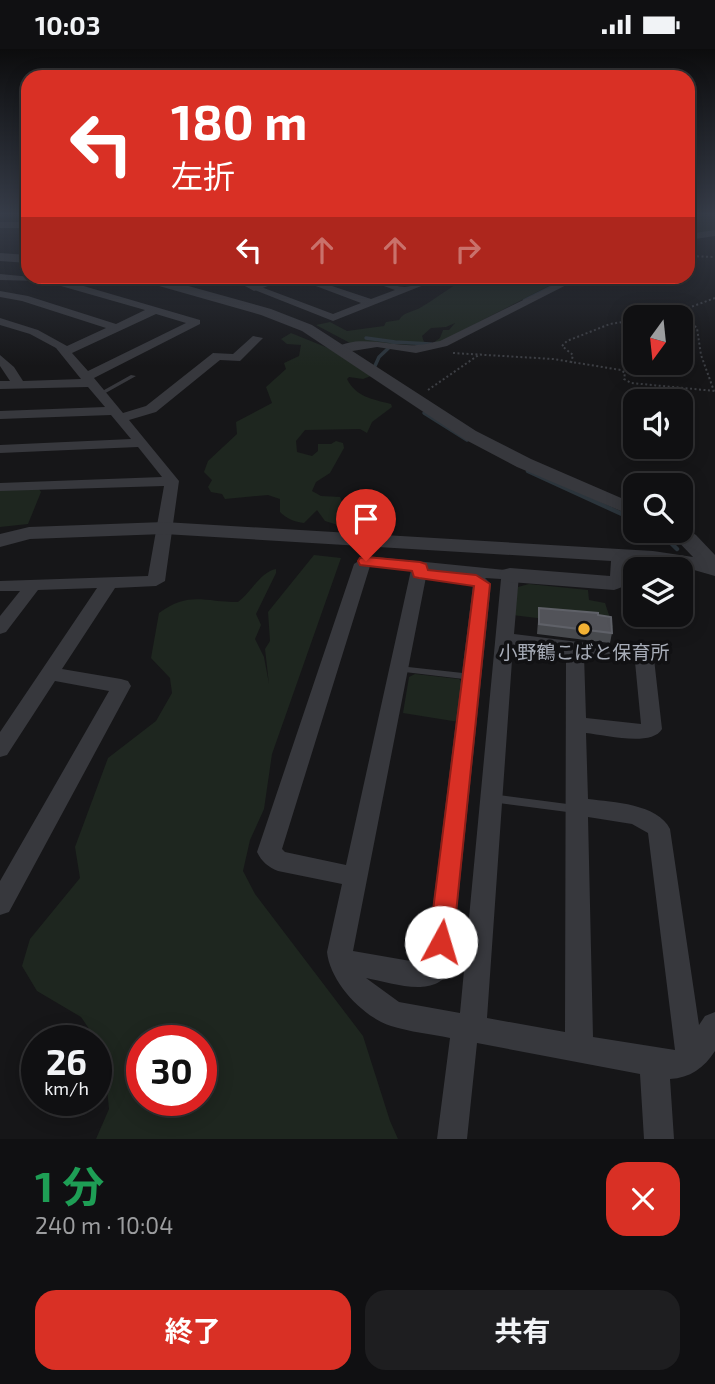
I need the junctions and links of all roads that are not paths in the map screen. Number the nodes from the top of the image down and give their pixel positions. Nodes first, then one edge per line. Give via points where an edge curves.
1 (0, 277) edge
2 (21, 278) edge
3 (35, 284) edge
4 (62, 284) edge
5 (167, 284) edge
6 (246, 284) edge
7 (264, 284) edge
8 (317, 284) edge
9 (386, 284) edge
10 (419, 284) edge
11 (563, 284) edge
12 (254, 287) junction
13 (404, 290) junction
14 (0, 294) edge
15 (15, 296) junction
16 (371, 303) junction
17 (0, 304) edge
18 (157, 309) junction
19 (0, 321) edge
20 (117, 328) junction
21 (257, 338) dead end
22 (340, 349) junction
23 (65, 352) junction
24 (0, 359) edge
25 (133, 376) dead end
26 (0, 385) edge
27 (19, 385) junction
28 (92, 385) junction
29 (0, 415) edge
30 (117, 415) junction
31 (141, 443) junction
32 (0, 449) edge
33 (172, 481) junction
34 (0, 487) edge
35 (623, 506) edge
36 (164, 528) junction
37 (0, 541) edge
38 (693, 543) edge
39 (622, 555) junction
40 (715, 568) edge
41 (420, 570) junction
42 (510, 575) junction
43 (110, 582) junction
44 (33, 585) junction
45 (0, 586) edge
46 (0, 628) edge
47 (504, 639) junction
48 (564, 646) junction
49 (399, 669) junction
50 (51, 674) junction
51 (472, 677) junction
52 (576, 724) junction
53 (0, 749) edge
54 (491, 798) junction
55 (576, 808) junction
56 (356, 877) junction
57 (0, 904) edge
58 (341, 961) junction
59 (715, 1025) edge
60 (469, 1027) junction
61 (579, 1049) junction
62 (690, 1060) junction
63 (654, 1062) junction
64 (452, 1139) edge
65 (659, 1139) edge

1 - 2 street
3 - 15 street
4 - 18 street
5 - 22 street via 292,321
6 - 12 street
7 - 12 street
8 - 16 street
9 - 13 street
10 - 13 street
11 - 22 street via 456,339 415,349 377,344
12 - 16 street via 333,318
13 - 16 street
14 - 15 street
15 - 17 street
15 - 20 street
18 - 20 street
18 - 28 street via 196,322
19 - 23 street via 45,337
20 - 23 street
21 - 30 street via 236,358 217,356 150,409
22 - 35 street via 498,450
23 - 28 street
24 - 27 street
25 - 28 lane
26 - 27 street
27 - 28 street
28 - 30 street
29 - 30 street
30 - 31 street
31 - 32 street
31 - 33 street
33 - 34 street
33 - 36 street
36 - 37 street via 29,533
36 - 39 street
36 - 43 street via 156,581
38 - 40 street
39 - 40 street via 671,558
39 - 42 street via 621,579 614,583
41 - 42 street
41 - 49 street
41 - 51 street via 476,579 482,584
41 - 56 street via 362,564 270,852 278,861
42 - 47 street
43 - 44 street
43 - 50 street
44 - 45 street
44 - 46 street
47 - 48 street
47 - 54 street
48 - 52 street via 575,655
48 - 52 street via 644,659 652,729
49 - 51 lane
49 - 56 street
50 - 53 street
50 - 57 street via 121,686
51 - 58 street via 438,968 424,976
52 - 55 street
54 - 55 lane
54 - 60 street
55 - 61 street
55 - 62 street via 618,813 659,829
56 - 58 street
58 - 60 street via 351,982 393,1014
59 - 62 street
60 - 61 street
60 - 64 street
61 - 63 street
62 - 63 street via 678,1065
63 - 65 street

